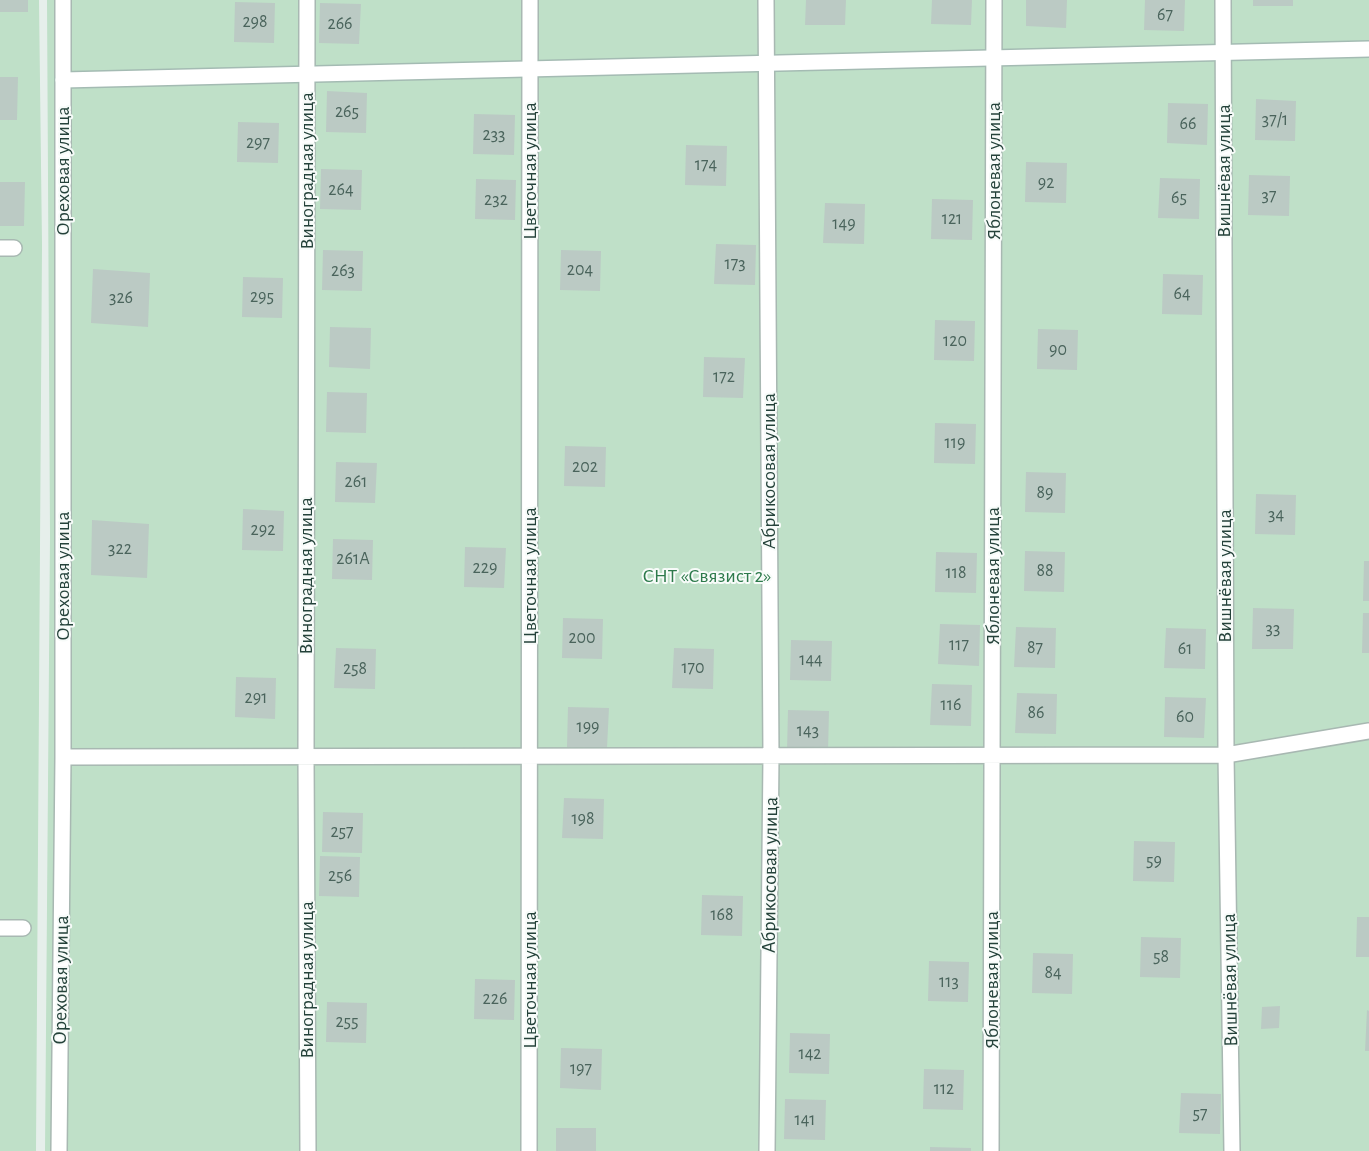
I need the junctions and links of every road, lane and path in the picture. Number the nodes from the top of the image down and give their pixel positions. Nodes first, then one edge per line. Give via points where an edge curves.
1 (63, 0) edge
2 (307, 0) edge
3 (530, 0) edge
4 (766, 0) edge
5 (994, 0) edge
6 (1223, 0) edge
7 (1369, 49) edge
8 (1223, 52) junction
9 (994, 58) junction
10 (766, 63) junction
11 (530, 69) junction
12 (307, 74) junction
13 (63, 80) junction
14 (1369, 731) edge
15 (530, 756) junction
16 (771, 756) junction
17 (993, 756) junction
18 (1226, 756) junction
19 (63, 757) junction
20 (306, 757) junction
21 (0, 928) edge
22 (23, 928) dead end
23 (59, 1151) edge
24 (308, 1151) edge
25 (529, 1151) edge
26 (767, 1151) edge
27 (992, 1151) edge
28 (1232, 1151) edge

1 - 13 street, Ореховая улица
2 - 12 street, Виноградная улица
3 - 11 street, Цветочная улица
4 - 10 street, Абрикосовая улица
5 - 9 street, Яблоневая улица
6 - 8 street, Вишнёвая улица
7 - 8 street
8 - 9 street
8 - 18 street, Вишнёвая улица
9 - 10 street
9 - 17 street, Яблоневая улица
10 - 11 street
10 - 16 street, Абрикосовая улица
11 - 12 street
11 - 15 street, Цветочная улица
12 - 13 street
12 - 20 street, Виноградная улица
13 - 19 street, Ореховая улица
14 - 18 street
15 - 16 street
15 - 20 street
15 - 25 street, Цветочная улица
16 - 17 street
16 - 26 street, Абрикосовая улица
17 - 18 street
17 - 27 street, Яблоневая улица
18 - 28 street, Вишнёвая улица
19 - 20 street
19 - 23 street, Ореховая улица
20 - 24 street, Виноградная улица
21 - 22 street

